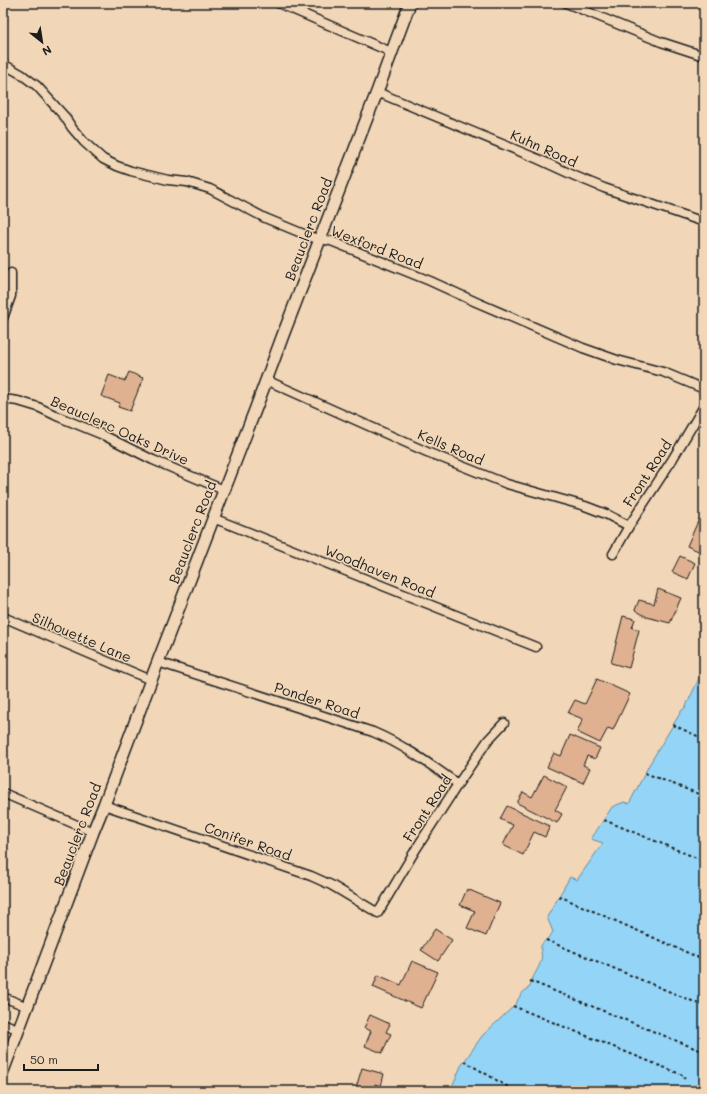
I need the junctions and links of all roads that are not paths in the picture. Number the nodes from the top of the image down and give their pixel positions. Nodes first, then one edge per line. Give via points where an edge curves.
1 (278, 3) edge
2 (410, 3) edge
3 (566, 3) edge
4 (391, 52) junction
5 (704, 56) edge
6 (3, 64) edge
7 (376, 92) junction
8 (704, 222) edge
9 (320, 239) junction
10 (10, 273) dead end
11 (3, 318) edge
12 (266, 380) junction
13 (704, 389) edge
14 (3, 399) edge
15 (704, 406) edge
16 (224, 490) junction
17 (214, 518) junction
18 (629, 526) junction
19 (613, 554) dead end
20 (3, 617) edge
21 (536, 648) dead end
22 (158, 662) junction
23 (151, 680) junction
24 (504, 723) dead end
25 (458, 784) junction
26 (3, 793) edge
27 (104, 806) junction
28 (93, 832) junction
29 (378, 912) joint
30 (3, 997) edge
31 (28, 1007) junction
32 (3, 1023) edge
33 (19, 1030) junction
34 (3, 1071) edge

1 - 4 street
2 - 4 street, Beauclerc Road
3 - 5 street via 661,42
4 - 7 street, Beauclerc Road
6 - 9 street, Wexford Road via 37,86 84,142 103,159 131,171 210,189 265,218
7 - 8 street, Kuhn Road via 604,188
7 - 9 street, Beauclerc Road
9 - 12 street, Beauclerc Road
9 - 13 street, Wexford Road via 331,241 430,281 583,348 663,372
10 - 11 street via 11,296
12 - 16 street, Beauclerc Road
12 - 18 street, Kells Road via 427,452 507,484 585,506
14 - 16 street, Beauclerc Oaks Drive via 38,407
15 - 18 street, Front Road
16 - 17 street, Beauclerc Road
17 - 21 street, Woodhaven Road
17 - 22 street, Beauclerc Road
18 - 19 street, Front Road
20 - 23 street, Silhouette Lane
22 - 23 street, Beauclerc Road
22 - 25 street, Ponder Road via 388,738
23 - 27 street, Beauclerc Road
24 - 25 street, Front Road via 488,740
25 - 29 street, Front Road
26 - 28 street
27 - 28 street, Beauclerc Road
27 - 29 street, Conifer Road via 311,876
28 - 31 street, Beauclerc Road
30 - 31 street
31 - 33 street, Beauclerc Road
32 - 33 street
33 - 34 street, Beauclerc Road

